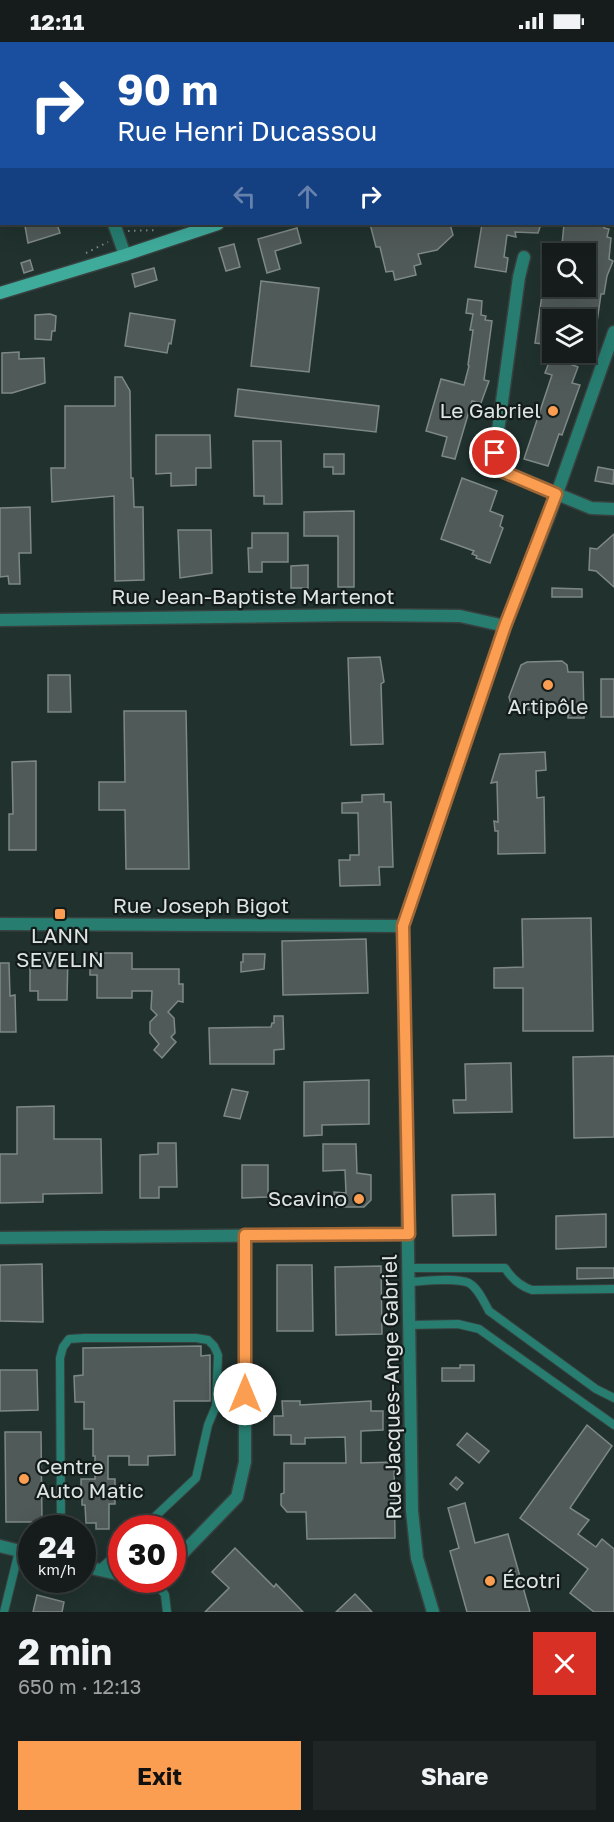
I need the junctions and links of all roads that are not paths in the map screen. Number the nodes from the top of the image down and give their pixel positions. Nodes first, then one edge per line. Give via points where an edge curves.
1 (114, 225) edge
2 (215, 225) edge
3 (125, 255) junction
4 (524, 256) dead end
5 (0, 293) edge
6 (614, 332) edge
7 (556, 494) junction
8 (614, 509) edge
9 (0, 620) edge
10 (505, 626) junction
11 (0, 924) edge
12 (403, 926) junction
13 (409, 1234) junction
14 (245, 1235) junction
15 (0, 1238) edge
16 (409, 1268) junction
17 (410, 1282) junction
18 (614, 1289) edge
19 (410, 1325) junction
20 (614, 1398) edge
21 (614, 1425) edge
22 (61, 1515) edge
23 (156, 1515) edge
24 (0, 1546) edge
25 (186, 1550) edge
26 (18, 1551) edge
27 (18, 1555) edge
28 (108, 1562) edge
29 (96, 1568) edge
30 (100, 1569) junction
31 (108, 1571) edge
32 (164, 1593) edge
33 (4, 1612) edge
34 (167, 1612) edge
35 (433, 1612) edge

1 - 3 street
2 - 3 street
3 - 5 street
4 - 7 street via 495,453 504,472
6 - 7 street, Rue Jacques-Ange Gabriel
7 - 8 street via 591,508
7 - 10 street, Rue Jacques-Ange Gabriel
9 - 10 street, Rue Jean-Baptiste Martenot via 460,616
10 - 12 street, Rue Jacques-Ange Gabriel
11 - 12 street, Rue Joseph Bigot
12 - 13 street, Rue Jacques-Ange Gabriel
13 - 14 street
13 - 16 street, Rue Jacques-Ange Gabriel
14 - 15 street
14 - 25 street via 242,1480 237,1497
16 - 17 street, Rue Jacques-Ange Gabriel
16 - 18 lane via 505,1268 523,1287 532,1290
17 - 19 street, Rue Jacques-Ange Gabriel
17 - 20 lane via 469,1283 489,1311
19 - 21 lane via 458,1324 479,1329
19 - 35 street, Rue Jacques-Ange Gabriel via 413,1535
22 - 23 lane via 60,1358 69,1339 208,1340 218,1355 216,1406 195,1478
24 - 26 street
27 - 33 lane
28 - 30 lane
29 - 30 street
30 - 31 street
32 - 34 lane

